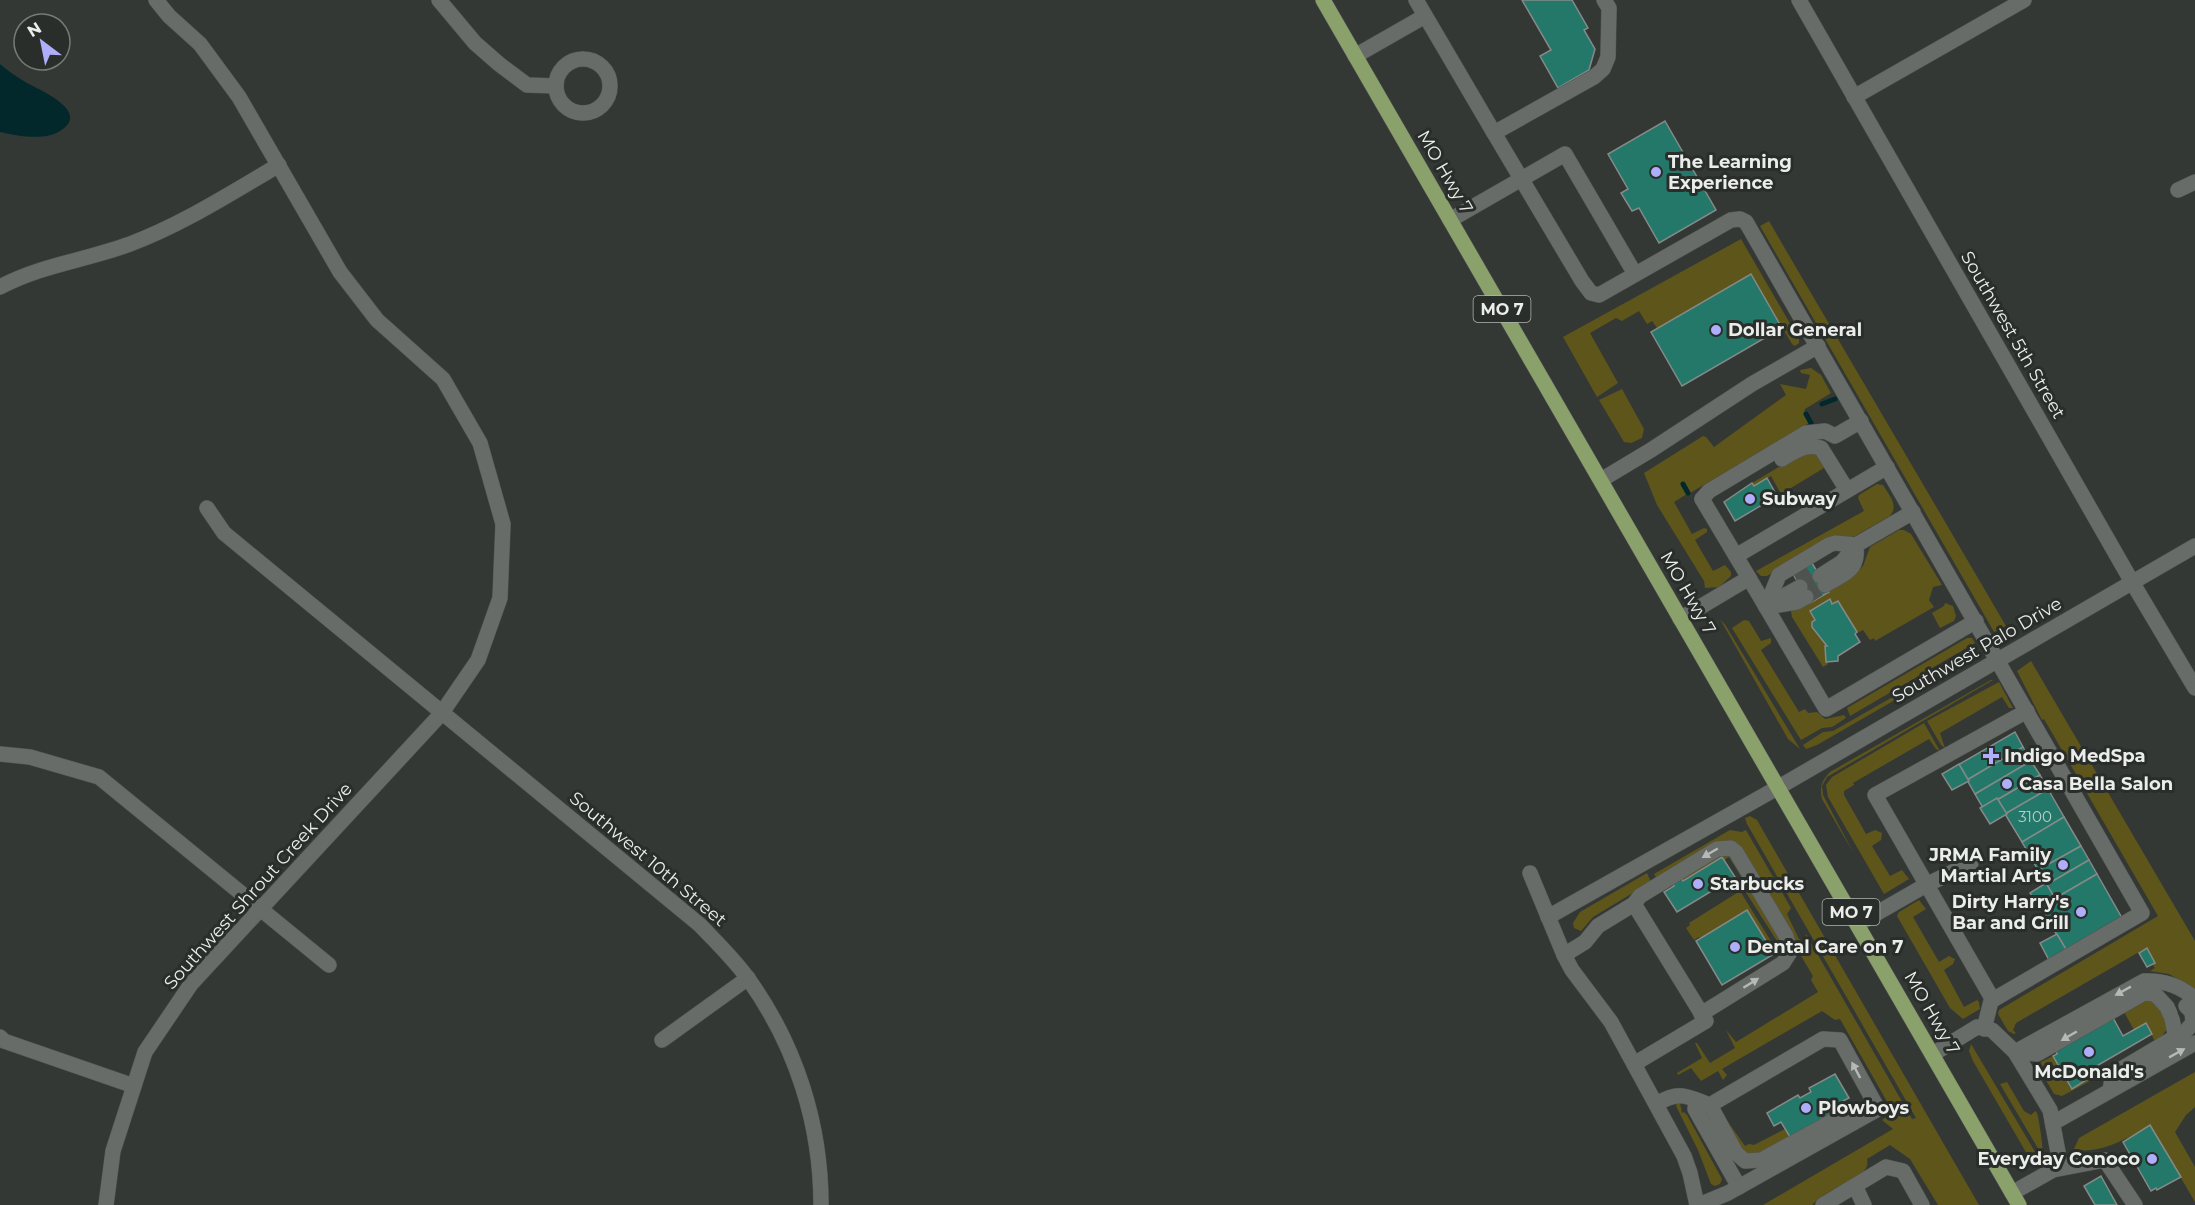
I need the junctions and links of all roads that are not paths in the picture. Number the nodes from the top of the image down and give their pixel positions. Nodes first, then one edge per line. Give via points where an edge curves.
1 (156, 0) edge
2 (439, 0) edge
3 (1323, 0) edge
4 (1416, 0) edge
5 (1604, 0) edge
6 (1798, 0) edge
7 (2024, 0) edge
8 (1425, 16) junction
9 (1355, 56) junction
10 (556, 86) dead end
11 (1854, 98) junction
12 (1494, 133) junction
13 (279, 165) junction
14 (1521, 180) junction
15 (2195, 182) edge
16 (2178, 190) dead end
17 (1450, 220) junction
18 (1635, 274) junction
19 (0, 287) edge
20 (1818, 346) junction
21 (1861, 421) junction
22 (1887, 467) junction
23 (1601, 480) junction
24 (1847, 490) junction
25 (1702, 499) junction
26 (207, 508) dead end
27 (1913, 512) junction
28 (1856, 545) junction
29 (2195, 546) edge
30 (1736, 556) junction
31 (1749, 578) junction
32 (2132, 582) junction
33 (1766, 607) junction
34 (1680, 619) junction
35 (1976, 621) junction
36 (1998, 660) junction
37 (2195, 688) edge
38 (2027, 711) junction
39 (441, 714) junction
40 (0, 754) edge
41 (1779, 787) junction
42 (1971, 863) dead end
43 (1530, 873) dead end
44 (1926, 885) junction
45 (1634, 904) junction
46 (261, 909) junction
47 (1548, 917) junction
48 (1858, 924) junction
49 (1564, 955) junction
50 (329, 966) dead end
51 (748, 978) junction
52 (2149, 993) junction
53 (1993, 1000) junction
54 (2188, 1003) edge
55 (1701, 1014) junction
56 (1983, 1029) junction
57 (0, 1037) edge
58 (2172, 1039) junction
59 (662, 1040) dead end
60 (2195, 1043) edge
61 (2015, 1052) junction
62 (1933, 1054) junction
63 (1634, 1064) junction
64 (134, 1086) junction
65 (2110, 1090) junction
66 (1703, 1103) junction
67 (1656, 1104) junction
68 (1853, 1123) junction
69 (2053, 1123) junction
70 (2061, 1168) junction
71 (1738, 1186) junction
72 (1856, 1186) junction
73 (2016, 1199) edge
74 (106, 1205) edge
75 (821, 1205) edge
76 (1698, 1205) edge
77 (1823, 1205) edge
78 (1849, 1205) edge
79 (1859, 1205) edge
80 (1864, 1205) edge
81 (1922, 1205) edge
82 (2134, 1205) edge

1 - 13 street via 201,44 239,97
2 - 10 street via 475,43 527,85
3 - 9 main road, MO Hwy 7 / MO 7
4 - 8 street
5 - 12 street via 1609,8 1608,57 1603,69
6 - 11 street, Southwest 5th Street
7 - 11 street
8 - 9 street
8 - 12 street
9 - 17 main road, MO Hwy 7 / MO 7
11 - 32 street, Southwest 5th Street
12 - 14 street
13 - 19 street via 157,233
13 - 39 street via 340,272 377,320 443,379 480,443 503,524 500,598 478,660
14 - 17 street
14 - 18 street via 1591,293 1599,295
14 - 18 street via 1565,154
15 - 16 street
17 - 23 main road, MO Hwy 7 / MO 7
18 - 20 street via 1731,220 1740,219 1752,230
20 - 21 street
20 - 23 street
21 - 22 street
21 - 25 street via 1835,436 1825,431 1806,433 1709,490
22 - 24 street
22 - 27 street
23 - 34 main road, MO Hwy 7 / MO 7
24 - 25 street via 1826,452 1814,445 1798,449 1715,496
24 - 30 street
25 - 30 street
26 - 39 street, Southwest 10th Street via 224,532
27 - 28 street
27 - 35 street
28 - 28 street via 1856,565 1850,570 1820,576 1838,551
28 - 33 street via 1829,545 1779,575
29 - 32 street, Southwest Palo Drive
30 - 31 street
31 - 33 street
31 - 34 street
32 - 36 street, Southwest Palo Drive
32 - 37 street, Southwest 5th Street
33 - 33 street via 1784,584 1800,587 1797,602
33 - 35 street via 1827,709
34 - 41 main road, MO Hwy 7 / MO 7
35 - 36 street
36 - 38 street
36 - 41 street, Southwest Palo Drive
38 - 44 street via 1875,795
38 - 53 street via 2142,913
39 - 46 street, Southwest Shrout Creek Drive
39 - 51 street, Southwest 10th Street via 700,925
40 - 46 street via 30,757 99,777
41 - 47 street, Southwest Palo Drive
41 - 48 main road, MO Hwy 7 / MO 7
42 - 44 street
43 - 47 street
44 - 48 street
44 - 53 street
45 - 49 street
45 - 55 street
55 -> 45 street via 1784,963 1790,952 1786,936 1736,852 1731,848 1717,849 1640,896
46 - 50 street
46 - 64 street, Southwest Shrout Creek Drive via 191,984 145,1053
47 - 49 street
48 - 62 main road, MO Hwy 7 / MO 7
49 - 63 street via 1611,1022
51 - 59 street
51 - 75 street, Southwest 10th Street via 797,1067 818,1150
52 - 54 street via 2156,991
52 - 58 street via 2167,1007 2175,1034
52 -> 61 street via 2037,1054
53 - 56 street
54 - 58 street via 2193,1023
54 -> 61 street via 2175,984 2144,981
55 - 63 street via 1706,1021
56 - 61 street via 1992,1030
56 - 62 street via 1977,1027
57 - 64 street
58 - 65 street via 2113,1074
65 -> 60 street
61 - 69 street via 2050,1110
62 - 73 main road, MO Hwy 7 / MO 7
63 - 67 street
64 - 74 street, Southwest Shrout Creek Drive via 113,1151
65 - 69 street
66 - 67 street via 1673,1095
66 - 68 street via 1740,1158 1752,1162 1769,1157 1833,1121
68 -> 66 street via 1878,1109 1840,1040 1823,1039
66 - 71 street via 1695,1109
67 - 76 street via 1684,1156
68 - 71 street
69 - 70 street
70 - 73 street via 2052,1170
70 - 82 street via 2106,1160
71 - 76 street
72 - 77 street
72 - 78 street
72 - 79 street
72 - 80 street
72 - 81 street via 1886,1167 1894,1168 1903,1171

